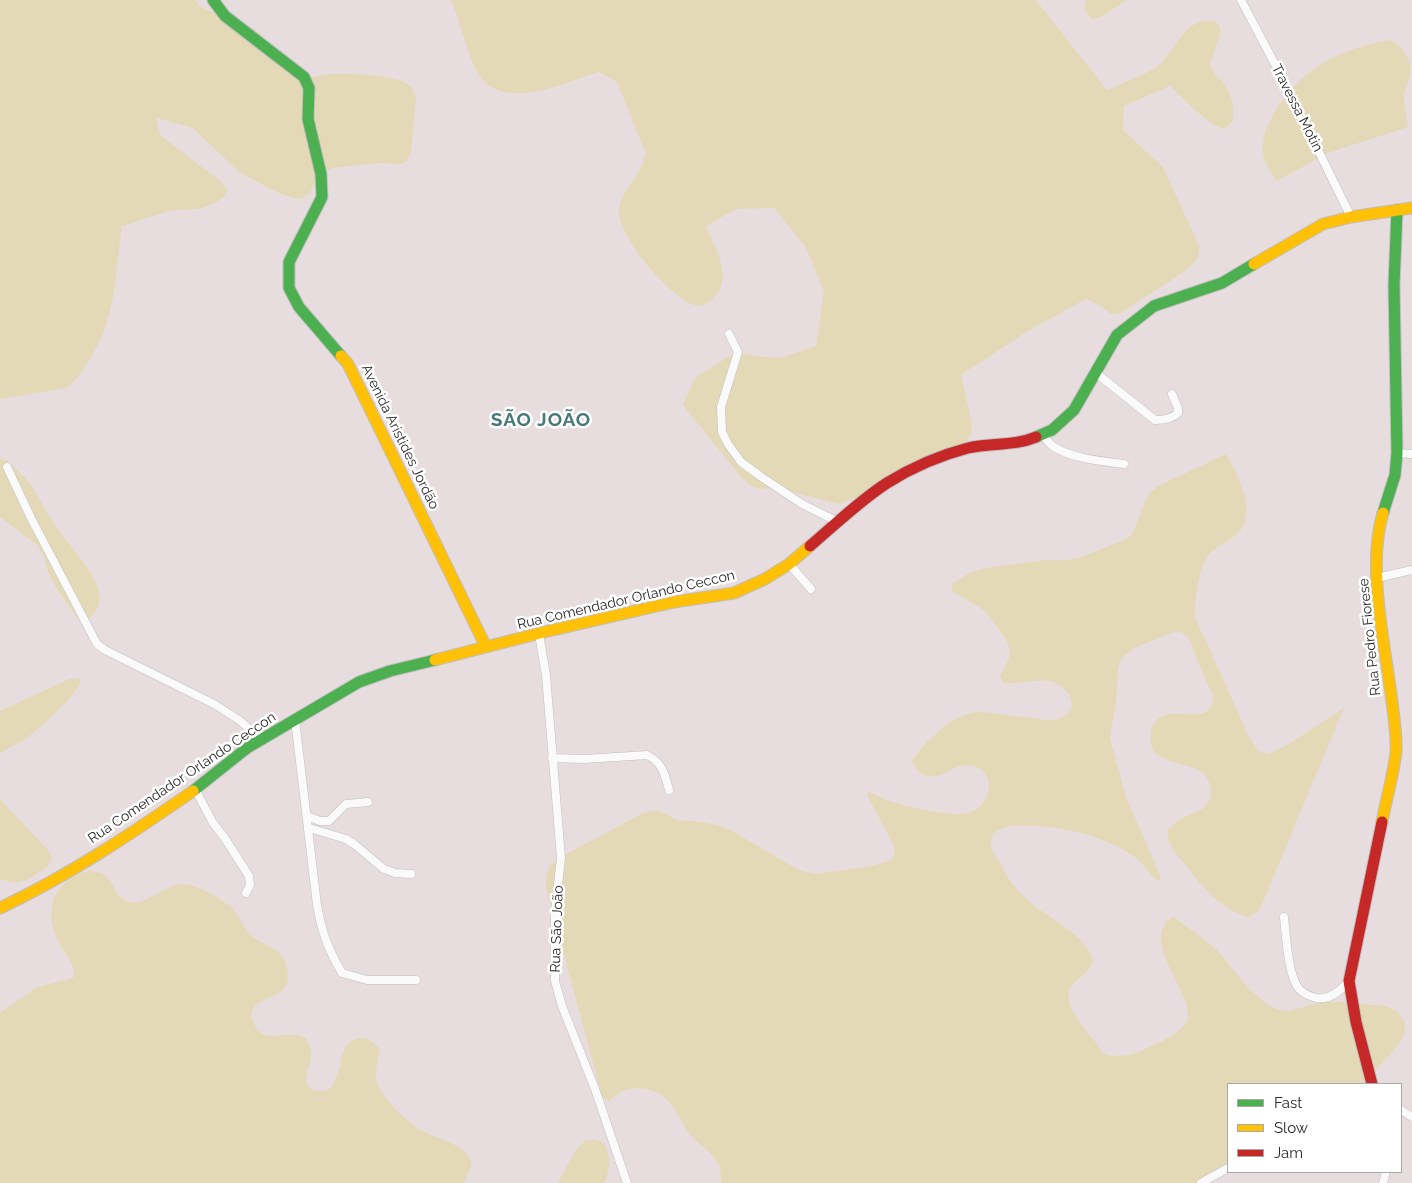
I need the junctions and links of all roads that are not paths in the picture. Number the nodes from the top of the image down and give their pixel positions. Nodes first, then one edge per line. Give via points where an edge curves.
1 (213, 0) edge
2 (1241, 0) edge
3 (1412, 208) edge
4 (1397, 210) junction
5 (1351, 217) junction
6 (729, 334) dead end
7 (1096, 373) junction
8 (1172, 394) dead end
9 (1043, 435) junction
10 (1397, 453) junction
11 (1412, 454) edge
12 (1124, 464) dead end
13 (7, 468) dead end
14 (838, 522) junction
15 (789, 564) junction
16 (1412, 570) edge
17 (1377, 578) junction
18 (811, 589) dead end
19 (539, 634) junction
20 (486, 647) junction
21 (295, 719) junction
22 (260, 740) junction
23 (552, 758) junction
24 (195, 789) junction
25 (669, 790) dead end
26 (368, 802) dead end
27 (306, 816) junction
28 (309, 828) junction
29 (411, 874) dead end
30 (246, 893) dead end
31 (0, 908) edge
32 (1284, 918) dead end
33 (416, 980) dead end
34 (1349, 981) junction
35 (1372, 1083) edge
36 (1227, 1169) edge
37 (626, 1183) edge
38 (1201, 1183) edge

1 - 20 street, Avenida Aristides Jordão via 225,16 304,77 309,88 308,119 321,174 322,197 289,262 289,288 299,307 348,364
2 - 5 street, Travessa Motin via 1310,130
3 - 4 street, Rua Comendador Orlando Ceccon
4 - 5 street, Rua Comendador Orlando Ceccon
4 - 10 street, Rua Pedro Fiorese via 1394,285
5 - 7 street, Rua Comendador Orlando Ceccon via 1311,230 1222,283 1154,306 1117,335
6 - 14 street via 738,352 721,407 722,432 728,444 741,462 760,476 802,504
7 - 8 street via 1155,420 1178,413
7 - 9 street, Rua Comendador Orlando Ceccon via 1074,410 1062,423
9 - 12 street via 1058,449 1097,461
9 - 14 street, Rua Comendador Orlando Ceccon via 1026,441 969,448 941,457 887,483
10 - 11 street
10 - 17 street, Rua Pedro Fiorese via 1395,475 1379,527
13 - 22 street via 97,644 214,704 239,720
14 - 15 street, Rua Comendador Orlando Ceccon
15 - 18 street
15 - 19 street, Rua Comendador Orlando Ceccon via 734,593 674,602
16 - 17 street
17 - 34 street, Rua Pedro Fiorese via 1396,752
19 - 20 street, Rua Comendador Orlando Ceccon
19 - 23 street, Rua São João via 546,675
20 - 21 street, Rua Comendador Orlando Ceccon via 359,682
21 - 22 street, Rua Comendador Orlando Ceccon
21 - 27 street
22 - 24 street, Rua Comendador Orlando Ceccon
23 - 25 street via 647,756 656,760 663,769
23 - 37 street, Rua São João via 561,858 555,910 556,981 562,1006 595,1089
24 - 30 street via 213,823 249,876 250,885
24 - 31 street, Rua Comendador Orlando Ceccon via 125,838 32,893
26 - 27 street via 346,804 329,821
27 - 28 street
28 - 29 street via 346,839 384,869
28 - 33 street via 322,932 342,973 377,981
32 - 34 street via 1288,954 1298,988 1307,996 1330,997
34 - 35 street, Rua Pedro Fiorese
36 - 38 street

